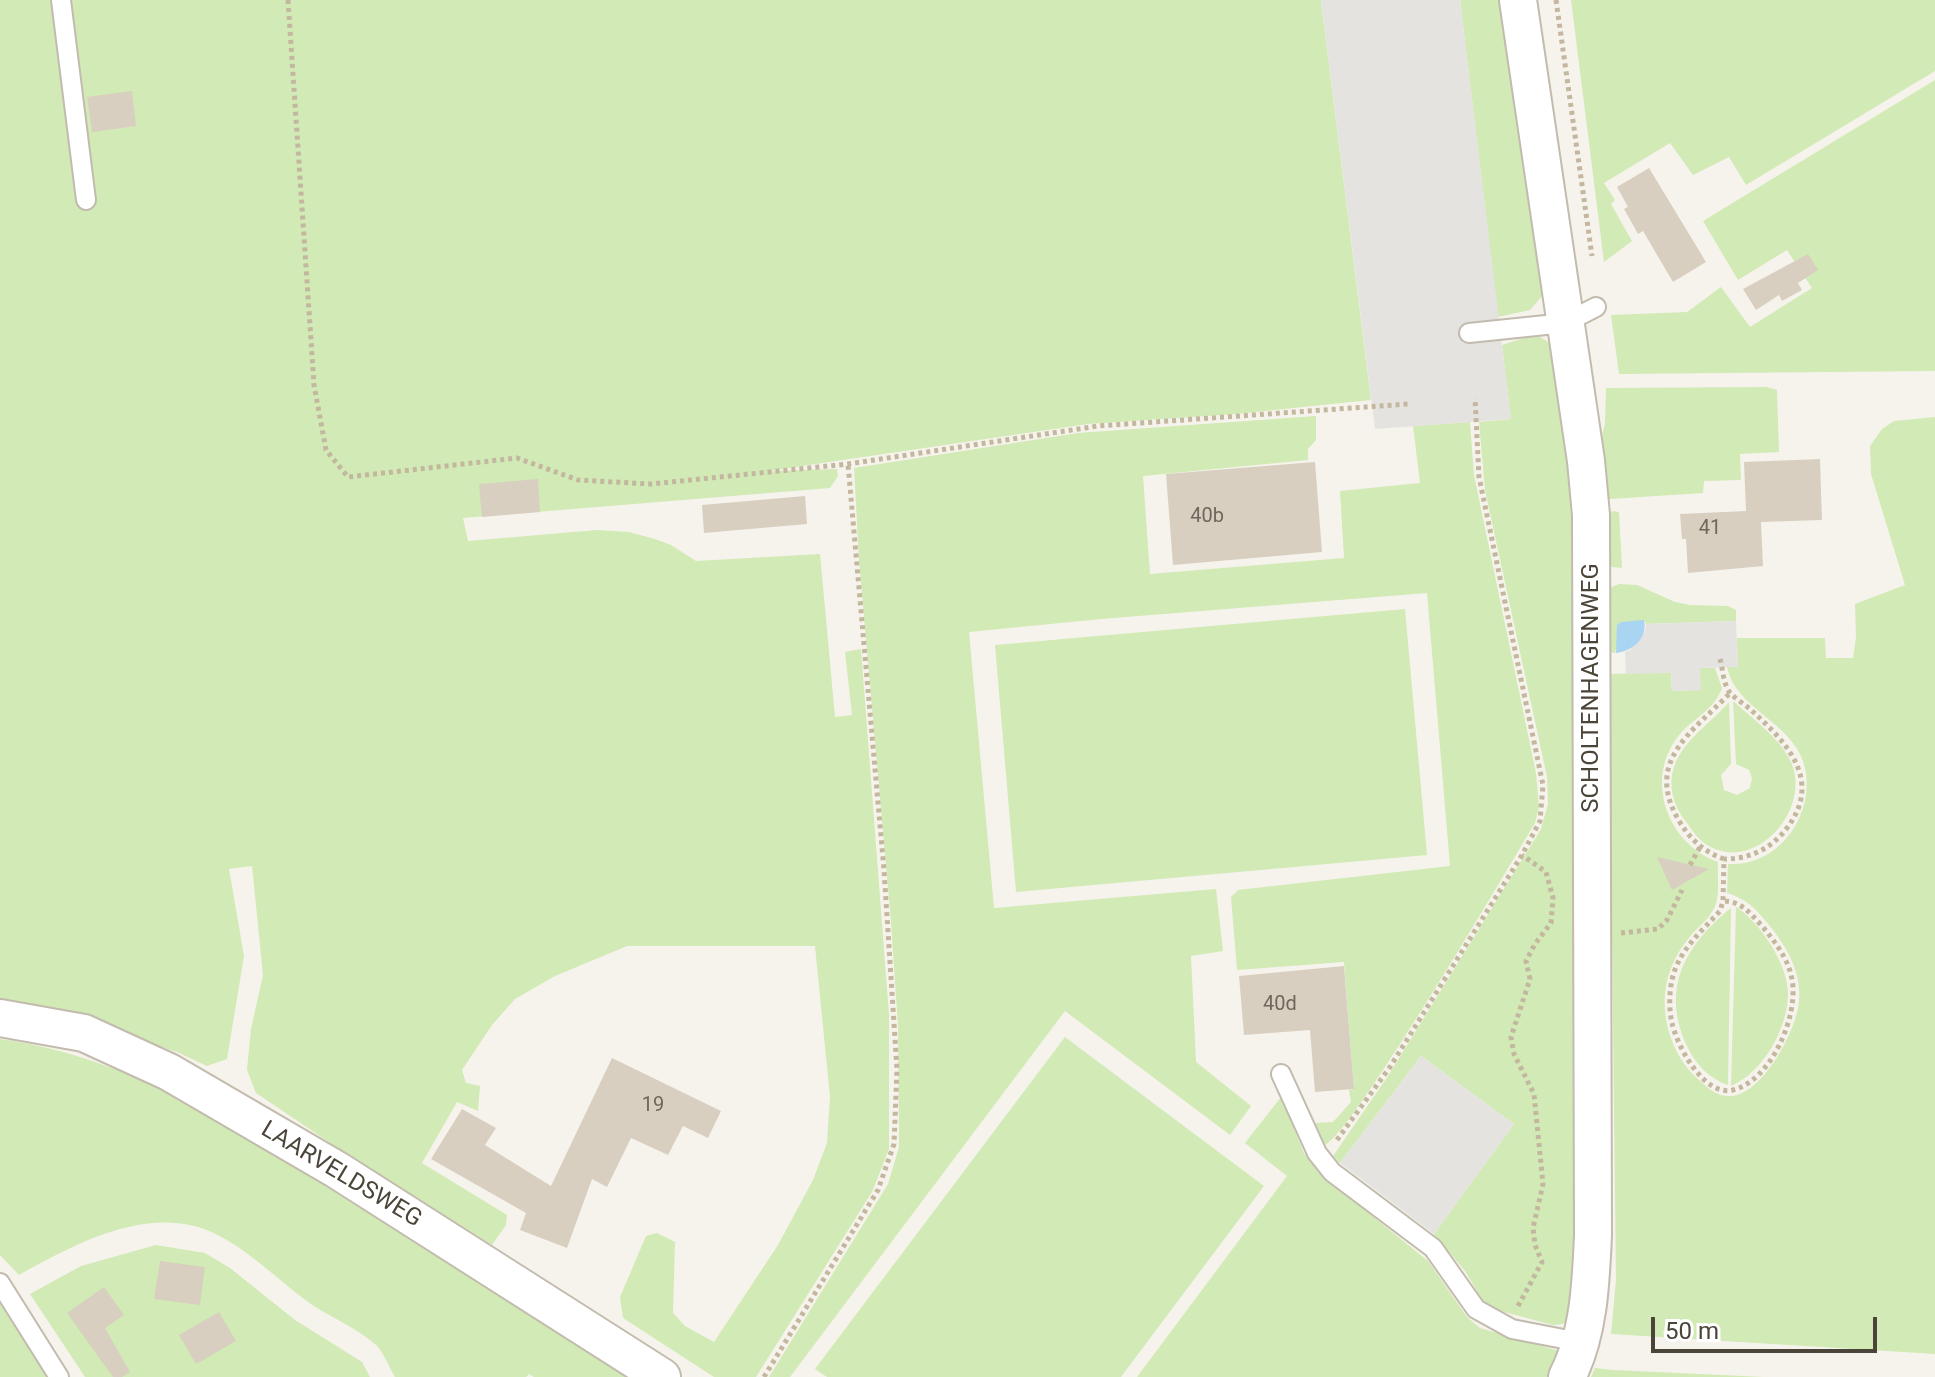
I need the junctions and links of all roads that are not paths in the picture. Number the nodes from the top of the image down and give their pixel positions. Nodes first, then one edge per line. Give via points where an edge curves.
1 (61, 0) edge
2 (1518, 0) edge
3 (86, 200) dead end
4 (1580, 315) junction
5 (1469, 333) dead end
6 (0, 1018) edge
7 (1281, 1074) dead end
8 (0, 1283) edge
9 (1579, 1342) junction
10 (59, 1377) edge
11 (662, 1377) edge
12 (1567, 1377) edge

1 - 3 lane
2 - 4 street, SCHOLTENHAGENWEG
4 - 5 lane
4 - 9 street, SCHOLTENHAGENWEG via 1591,515 1594,1170 1591,1274
6 - 11 street, LAARVELDSWEG via 84,1033 169,1072 337,1170
7 - 9 lane via 1322,1160 1433,1248 1476,1309 1512,1329
8 - 10 lane
9 - 12 street, SCHOLTENHAGENWEG

